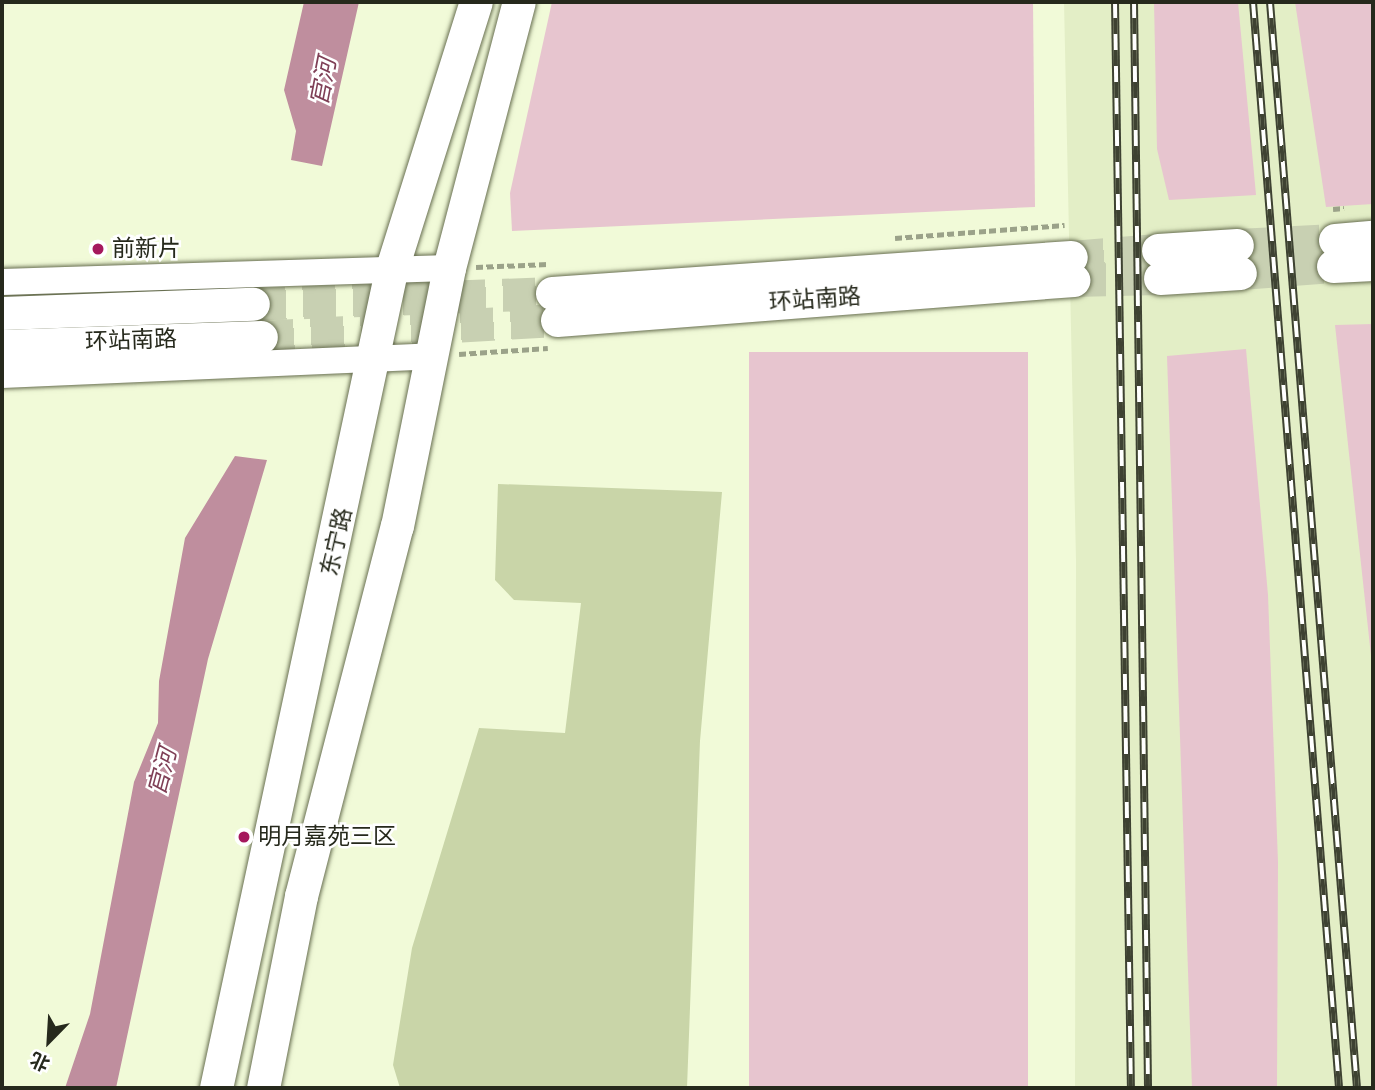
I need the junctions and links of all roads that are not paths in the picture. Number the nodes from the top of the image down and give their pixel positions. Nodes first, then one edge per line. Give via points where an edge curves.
1 (476, 2) edge
2 (519, 2) edge
3 (1373, 237) edge
4 (1239, 259) tunnel mouth
5 (1159, 264) tunnel mouth
6 (1373, 264) edge
7 (449, 268) junction
8 (1072, 269) tunnel mouth
9 (391, 271) junction
10 (2, 282) edge
11 (253, 304) tunnel mouth
12 (555, 306) tunnel mouth
13 (2, 313) edge
14 (261, 337) tunnel mouth
15 (2, 346) edge
16 (377, 355) junction
17 (433, 356) junction
18 (2, 375) edge
19 (216, 1088) edge
20 (263, 1088) edge

1 - 9 main road, 东宁路
2 - 7 main road
3 - 6 main road via 1334,253
4 - 5 main road
7 - 9 street
7 - 17 main road
8 - 12 main road, 环站南路
9 - 10 street
9 - 16 main road, 东宁路
11 - 13 main road, 环站南路
14 - 15 main road, 环站南路
16 - 17 street
16 - 18 street
16 - 19 main road, 东宁路 via 245,933
17 - 20 main road via 397,526 301,896

